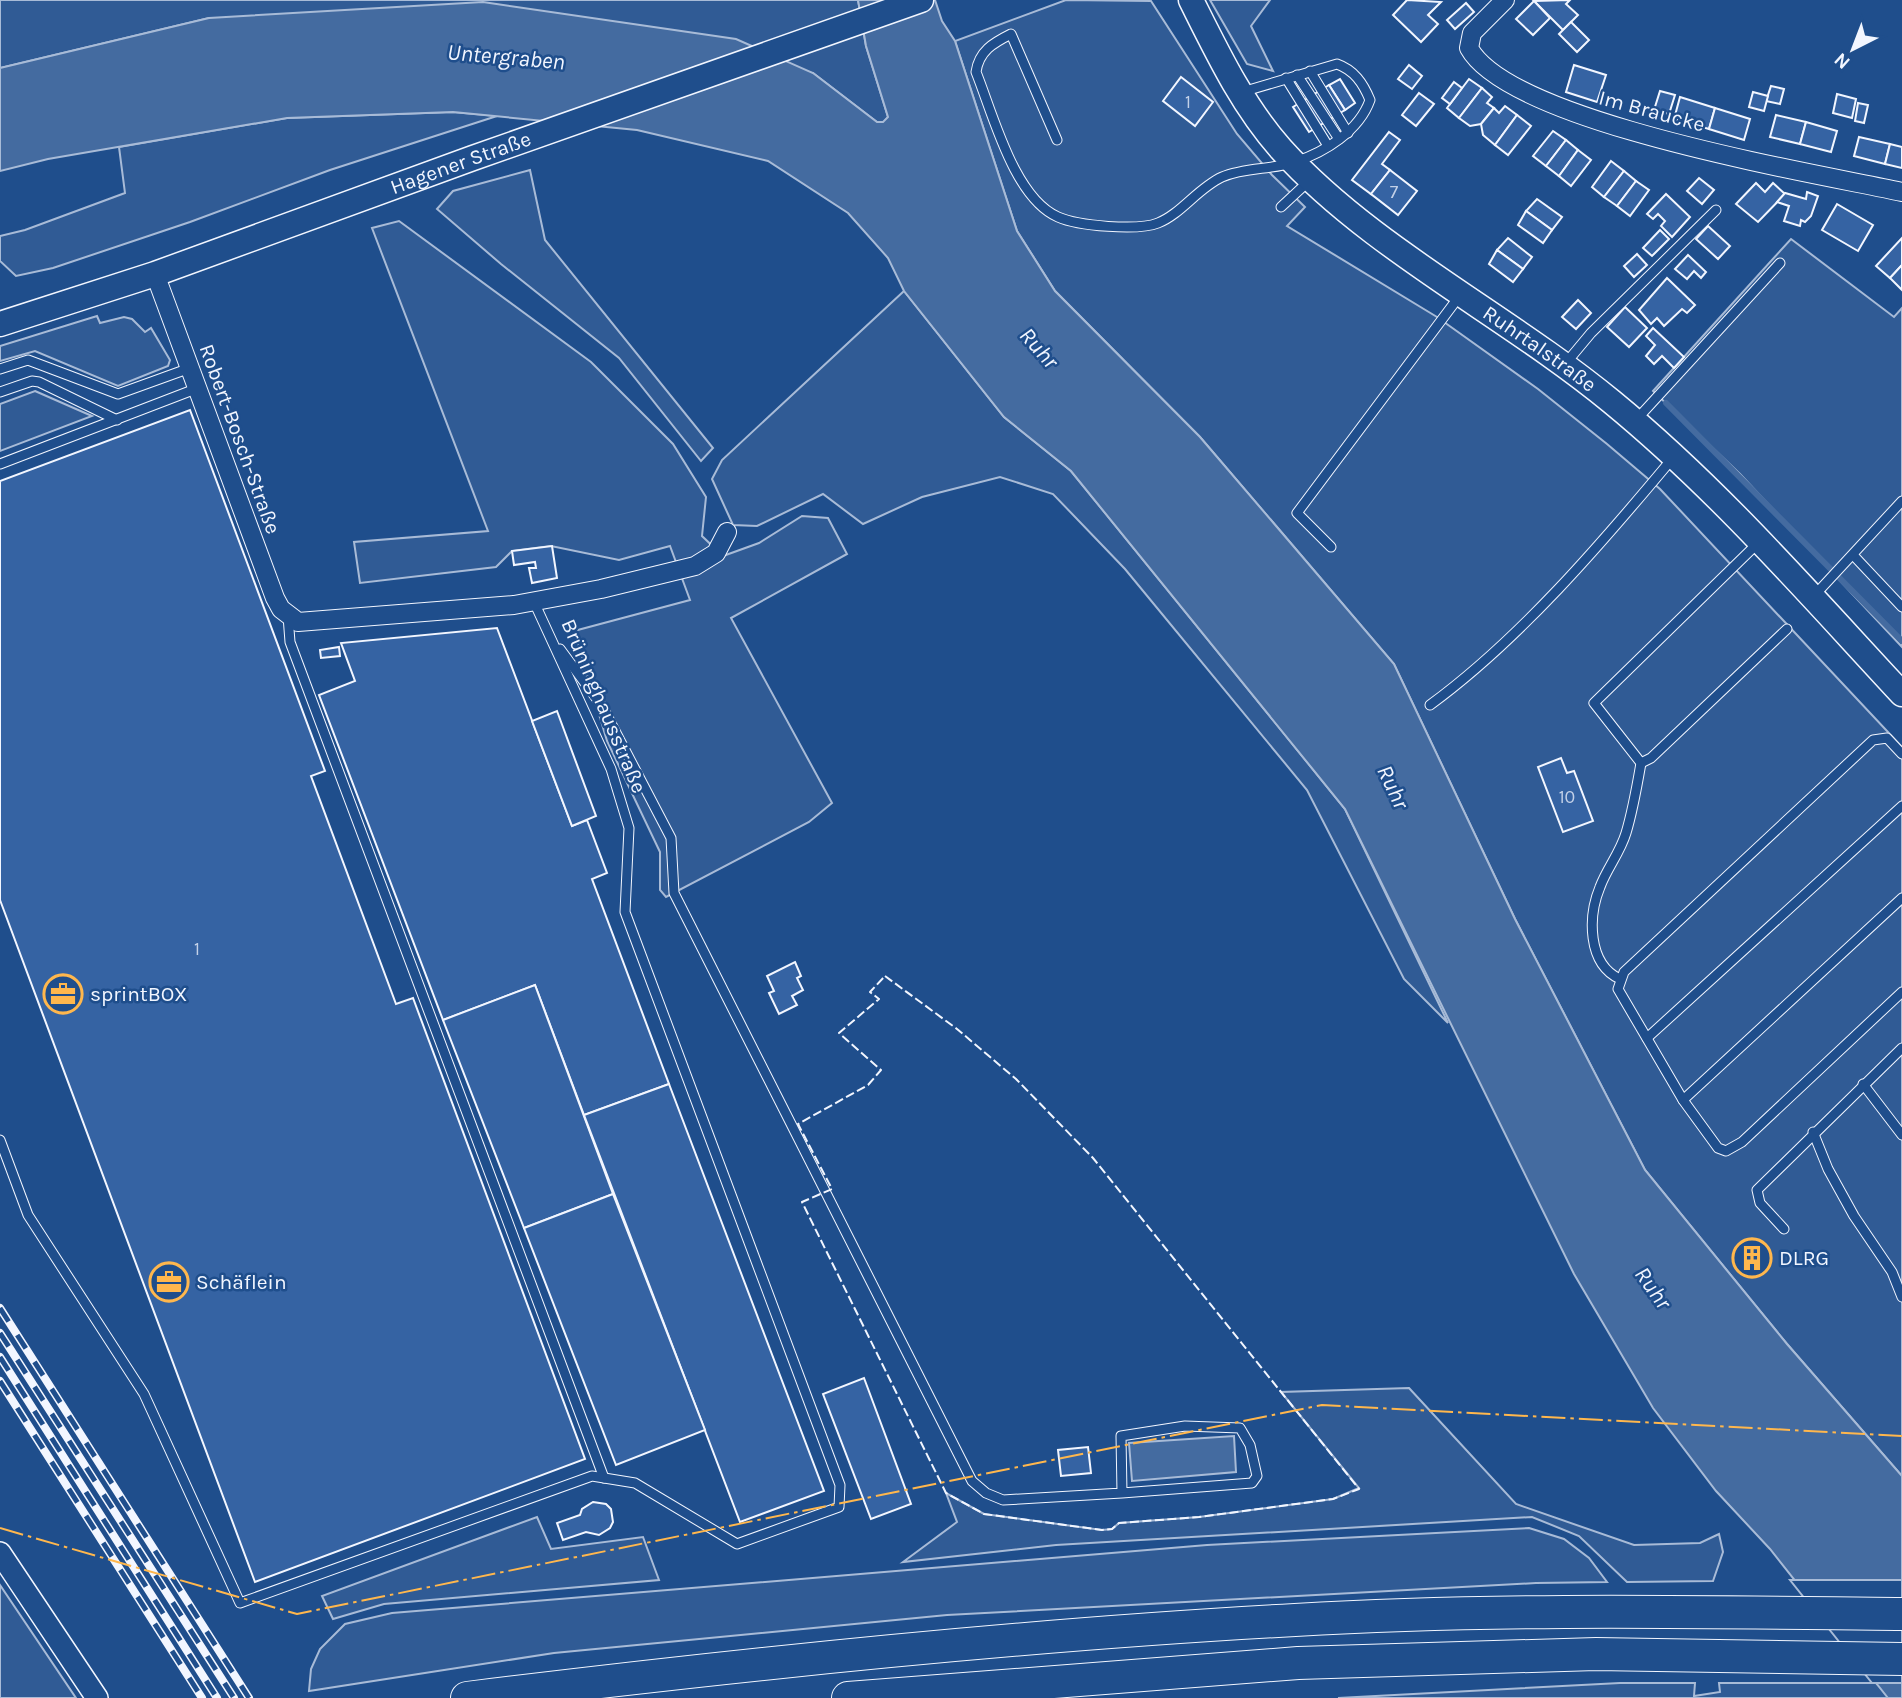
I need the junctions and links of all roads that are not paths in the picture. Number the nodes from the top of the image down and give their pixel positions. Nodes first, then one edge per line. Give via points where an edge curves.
1 (921, 0) edge
2 (1191, 0) edge
3 (1505, 0) edge
4 (1310, 71) junction
5 (1297, 75) junction
6 (1286, 78) junction
7 (1240, 92) junction
8 (1348, 133) junction
9 (1339, 139) junction
10 (1057, 140) dead end
11 (1328, 146) junction
12 (1303, 171) junction
13 (1902, 192) edge
14 (1281, 207) dead end
15 (1716, 210) dead end
16 (1780, 263) dead end
17 (155, 274) junction
18 (1462, 293) junction
19 (0, 324) edge
20 (1565, 365) junction
21 (190, 368) junction
22 (0, 369) edge
23 (198, 388) junction
24 (0, 392) edge
25 (117, 420) junction
26 (1635, 422) junction
27 (1674, 457) junction
28 (0, 464) edge
29 (1902, 501) edge
30 (727, 532) dead end
31 (1760, 541) junction
32 (1331, 547) dead end
33 (1854, 556) junction
34 (1812, 598) junction
35 (534, 602) junction
36 (1902, 607) edge
37 (288, 616) junction
38 (1787, 629) dead end
39 (549, 634) junction
40 (1902, 694) edge
41 (1430, 705) dead end
42 (1902, 754) edge
43 (1641, 763) junction
44 (1902, 806) edge
45 (1902, 898) edge
46 (1620, 979) junction
47 (1902, 992) edge
48 (1647, 1038) junction
49 (1902, 1048) edge
50 (1863, 1084) junction
51 (1683, 1100) junction
52 (1813, 1132) junction
53 (1902, 1135) edge
54 (0, 1140) edge
55 (1784, 1229) dead end
56 (1902, 1297) edge
57 (604, 1478) junction
58 (1122, 1493) junction
59 (0, 1553) edge
60 (1902, 1614) edge
61 (1902, 1659) edge
62 (97, 1698) edge
63 (467, 1698) edge
64 (848, 1698) edge

1 - 17 main road, Hagener Straße
2 - 7 main road, Ruhrtalstraße
3 - 13 street, Im Braucke via 1472,33 1469,48 1504,80 1548,103 1628,132
4 - 5 lane
4 - 8 lane
4 - 8 lane via 1337,64 1348,68 1365,88 1370,100 1365,114
5 - 6 lane
5 - 9 lane
6 - 7 lane
6 - 11 lane
7 - 12 main road, Ruhrtalstraße
8 - 9 lane
9 - 11 lane
10 - 12 lane via 1011,34 990,44 977,60 976,72 1019,178 1034,198 1058,217 1133,228 1158,223 1224,176
11 - 12 lane
12 - 14 lane
12 - 18 main road, Ruhrtalstraße via 1352,214
15 - 20 lane via 1591,333
16 - 26 lane
17 - 19 main road, Hagener Straße
17 - 21 street, Robert-Bosch-Straße
18 - 20 main road, Ruhrtalstraße
18 - 32 lane via 1297,513
20 - 26 main road, Ruhrtalstraße
21 - 22 lane via 118,394 28,359
21 - 23 street, Robert-Bosch-Straße
23 - 25 lane
23 - 37 street, Robert-Bosch-Straße via 275,598
24 - 25 lane via 39,382
25 - 28 lane
26 - 27 main road, Ruhrtalstraße
27 - 31 main road, Ruhrtalstraße
27 - 41 lane via 1543,601 1467,678
29 - 33 lane
30 - 35 street, Brüninghausstraße via 716,553 695,566
31 - 34 main road, Ruhrtalstraße
31 - 43 lane via 1594,703
33 - 34 lane
33 - 36 lane
34 - 40 main road, Ruhrtalstraße
35 - 37 street, Brüninghausstraße via 313,622 298,622
35 - 39 lane, Brüninghausstraße
37 - 57 lane via 290,642
38 - 43 lane
39 - 57 lane, Brüninghausstraße via 611,769 629,828 625,912 840,1485 839,1507 737,1544 635,1483
39 - 58 lane via 603,706 671,838 674,893 971,1481 1003,1500
42 - 46 lane via 1887,738 1873,740
43 - 46 lane via 1626,833 1599,888 1592,919 1601,963
44 - 48 lane
45 - 51 lane
46 - 48 lane via 1618,989
47 - 51 lane via 1742,1142 1726,1151 1718,1148
48 - 51 lane
49 - 50 lane
50 - 52 lane
50 - 53 lane
52 - 55 lane via 1757,1190 1760,1203
52 - 56 lane via 1835,1181 1892,1272
54 - 57 lane via 28,1215 144,1394 240,1603 592,1476
58 - 58 lane via 1252,1483 1257,1476 1250,1445 1240,1428 1185,1426 1121,1436
59 - 62 street
60 - 63 highway via 1560,1611 1295,1620 856,1654
61 - 64 highway via 1596,1654 1298,1663

